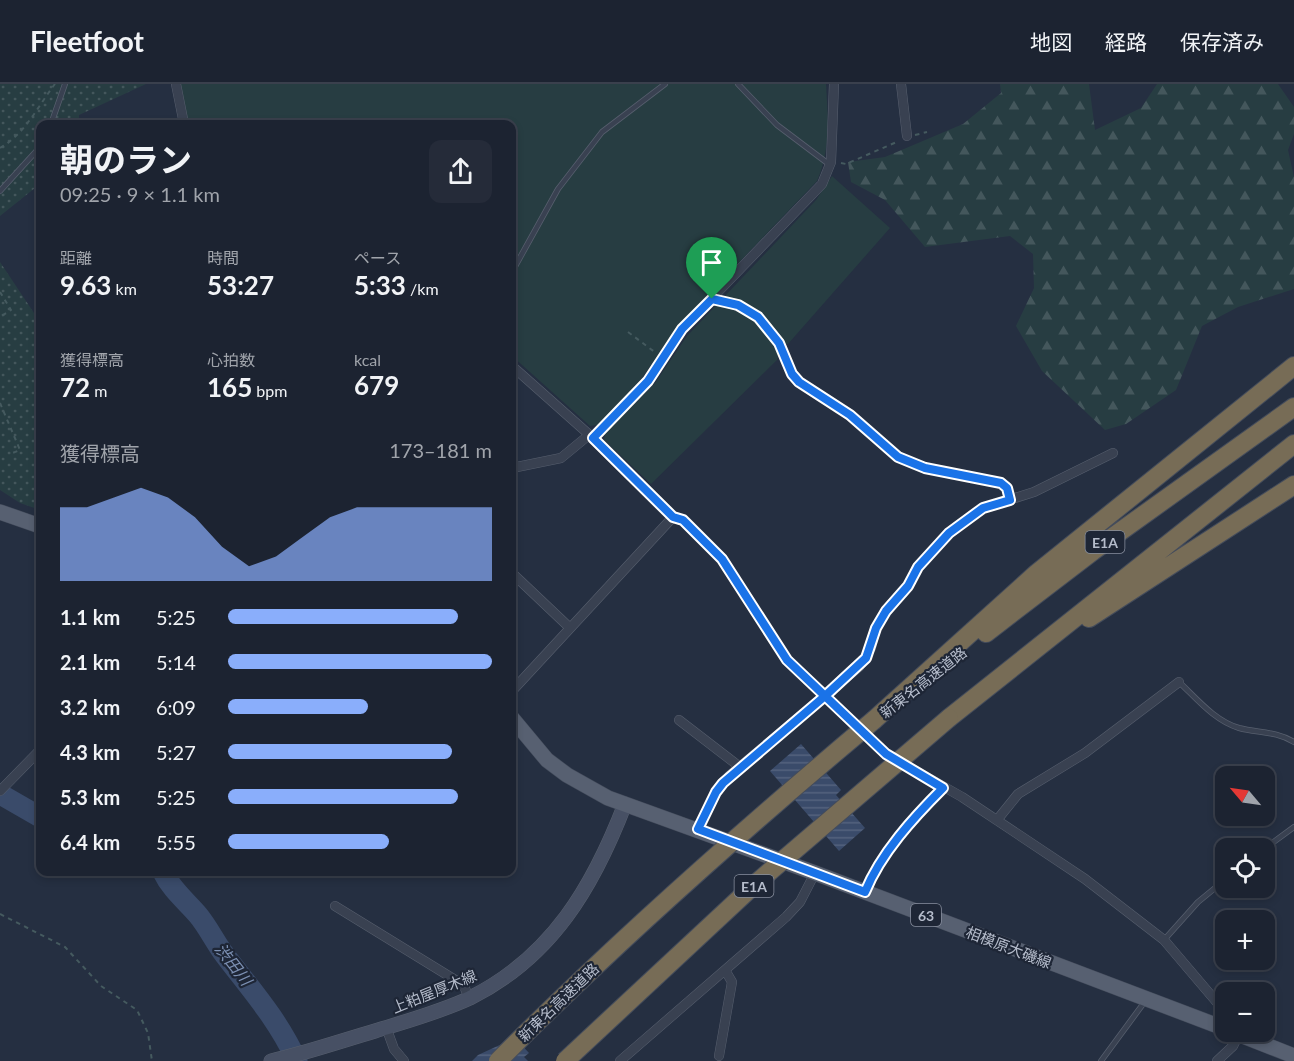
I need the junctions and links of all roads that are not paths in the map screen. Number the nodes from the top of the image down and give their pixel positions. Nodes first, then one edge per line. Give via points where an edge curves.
1 (65, 84) edge
2 (176, 84) edge
3 (665, 84) edge
4 (738, 84) edge
5 (834, 84) edge
6 (901, 84) edge
7 (52, 120) edge
8 (183, 120) edge
9 (907, 136) road end
10 (36, 151) edge
11 (831, 164) junction
12 (0, 191) edge
13 (516, 265) edge
14 (712, 299) junction
15 (779, 343) road end
16 (1294, 366) edge
17 (516, 370) edge
18 (1294, 407) edge
19 (591, 436) junction
20 (1294, 444) edge
21 (1113, 453) dead end
22 (516, 467) edge
23 (1294, 485) edge
24 (0, 512) edge
25 (673, 517) junction
26 (36, 525) edge
27 (516, 577) edge
28 (569, 627) junction
29 (919, 682) junction
30 (1179, 682) joint
31 (516, 687) edge
32 (825, 696) junction
33 (950, 720) junction
34 (686, 721) dead end
35 (516, 723) edge
36 (1294, 742) edge
37 (36, 754) edge
38 (740, 767) junction
39 (3, 788) edge
40 (943, 788) junction
41 (625, 804) junction
42 (997, 820) junction
43 (1294, 827) edge
44 (698, 829) junction
45 (1275, 841) edge
46 (815, 873) junction
47 (1215, 888) edge
48 (865, 892) junction
49 (335, 906) dead end
50 (1164, 940) junction
51 (725, 970) junction
52 (469, 998) junction
53 (1146, 1000) junction
54 (1215, 1000) edge
55 (1215, 1026) edge
56 (386, 1027) junction
57 (1233, 1042) edge
58 (1258, 1042) edge
59 (718, 1056) dead end
60 (1294, 1056) edge
61 (278, 1059) edge
62 (404, 1061) edge
63 (498, 1061) edge
64 (565, 1061) edge
65 (620, 1061) edge
66 (1101, 1061) edge
67 (1217, 1061) edge

1 - 7 lane
2 - 8 street
3 - 13 lane via 602,132 558,189
4 - 11 lane via 777,125
5 - 11 street
6 - 9 street
10 - 12 lane
11 - 14 street via 811,198
14 - 15 street via 738,305 758,317
14 - 19 street via 682,329 648,381
16 - 29 highway via 1046,565
17 - 19 street
18 - 29 highway, 新東名高速道路 / E1A
19 - 22 street via 561,458
19 - 25 street
20 - 33 highway, E1A
21 - 32 street via 1034,492 983,508 949,533 886,611 866,658
23 - 33 highway via 1077,626
24 - 26 main road
25 - 28 street
25 - 32 street via 683,520 722,559 787,660
27 - 28 street
28 - 31 street
29 - 63 highway, 新東名高速道路, bridge via 630,932
30 - 36 lane via 1217,717 1239,728 1265,731
30 - 42 street via 1085,753 1018,794
32 - 38 street
32 - 40 street via 886,754
33 - 64 highway, E1A, bridge via 754,885
34 - 38 street
35 - 41 main road, 相模原大磯線 / 63 via 547,760 567,776
37 - 39 street
38 - 44 street via 716,792
40 - 42 street
40 - 48 street via 917,814 877,867
41 - 44 main road, 相模原大磯線 / 63
41 - 52 main road, 上粕屋厚木線 via 593,879 573,910 507,976
42 - 50 street via 1085,879
43 - 45 lane
44 - 46 main road, 相模原大磯線 / 63
46 - 48 main road, 相模原大磯線 / 63
46 - 51 street via 800,902
47 - 50 lane
48 - 53 main road, 相模原大磯線 / 63
49 - 52 street via 457,981
50 - 54 street
51 - 59 street via 732,981
51 - 65 street
52 - 56 main road, 上粕屋厚木線
53 - 55 main road, 相模原大磯線 / 63
53 - 66 lane
56 - 61 main road, 上粕屋厚木線
56 - 62 street via 394,1049
57 - 67 street
58 - 60 main road, 相模原大磯線 / 63

